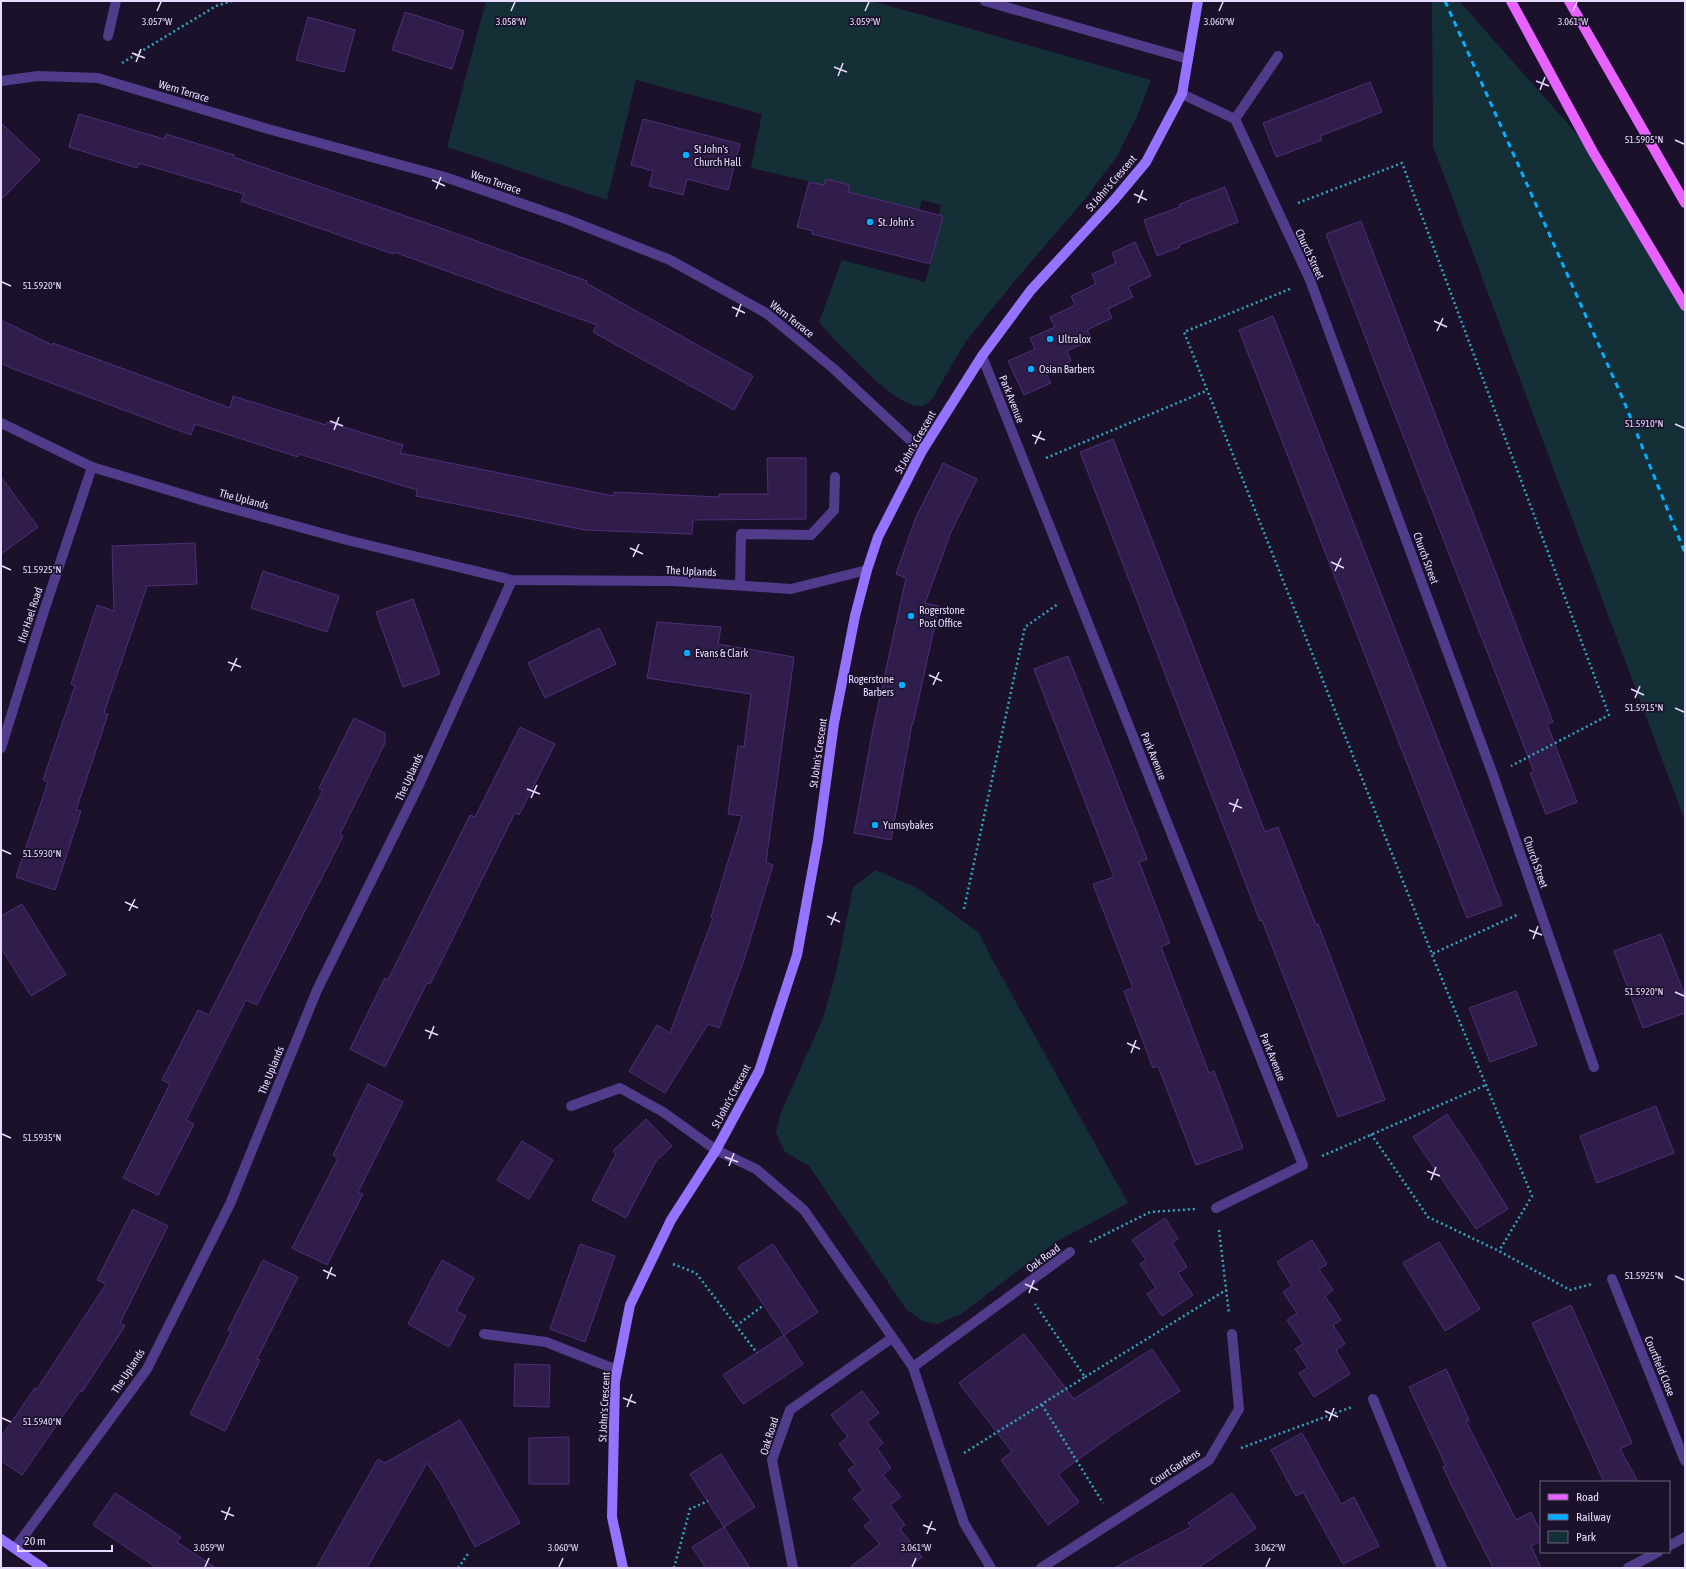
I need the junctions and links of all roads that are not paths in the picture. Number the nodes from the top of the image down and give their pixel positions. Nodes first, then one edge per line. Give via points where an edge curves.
1 (116, 1) edge
2 (985, 1) edge
3 (1198, 1) edge
4 (1511, 1) edge
5 (1569, 1) edge
6 (108, 36) dead end
7 (1278, 56) dead end
8 (1188, 59) junction
9 (1, 81) edge
10 (1182, 94) junction
11 (1235, 119) junction
12 (1685, 203) edge
13 (1685, 306) edge
14 (982, 356) junction
15 (1, 423) edge
16 (922, 451) junction
17 (92, 467) junction
18 (835, 477) dead end
19 (867, 570) junction
20 (512, 580) junction
21 (740, 585) junction
22 (1, 748) edge
23 (1594, 1067) dead end
24 (572, 1106) dead end
25 (716, 1150) junction
26 (1216, 1208) road end
27 (1070, 1252) road end
28 (1612, 1279) road end
29 (484, 1334) dead end
30 (1232, 1334) road end
31 (892, 1338) junction
32 (913, 1367) junction
33 (617, 1370) junction
34 (1373, 1399) road end
35 (1685, 1461) edge
36 (1685, 1537) edge
37 (1, 1539) edge
38 (1670, 1545) edge
39 (15, 1548) junction
40 (1656, 1553) edge
41 (43, 1568) edge
42 (623, 1568) edge
43 (793, 1568) edge
44 (992, 1568) edge
45 (1041, 1568) edge
46 (1442, 1568) edge
47 (1628, 1568) edge

1 - 6 street
2 - 8 street
3 - 8 street, St John's Crescent
4 - 13 main road via 1593,152
5 - 12 main road
7 - 11 street
8 - 10 street, St John's Crescent
9 - 16 street, Wern Terrace via 38,76 98,78 268,129 445,176 566,219 670,260 766,313 834,369
10 - 11 street
10 - 14 street, St John's Crescent via 1146,162 1031,290
11 - 23 street, Church Street via 1310,280 1493,775
14 - 16 street, St John's Crescent
14 - 26 street, Park Avenue via 1303,1164
15 - 17 street, The Uplands
16 - 19 street, St John's Crescent via 878,537
17 - 20 street, The Uplands via 340,538
17 - 22 street, Ifor Hael Road
18 - 21 street via 834,510 811,535 741,534
19 - 21 street, The Uplands via 791,589
19 - 25 street, St John's Crescent via 855,616 834,723 818,840 797,955 759,1071
20 - 21 street, The Uplands via 673,581
20 - 39 street, The Uplands via 419,786 317,990 230,1204 146,1369
24 - 25 street via 620,1088 664,1112
25 - 31 street via 756,1169 804,1210
25 - 33 street, St John's Crescent via 671,1220 630,1305
27 - 32 street, Oak Road
28 - 35 street, Courtfield Close
29 - 33 street via 546,1342
30 - 45 street, Court Gardens via 1239,1409 1209,1460
31 - 32 street
31 - 43 street, Oak Road via 790,1410 772,1460
32 - 44 street via 964,1523
33 - 42 street, St John's Crescent via 612,1517
34 - 46 street
36 - 38 street
37 - 39 street
39 - 41 street
40 - 47 street

